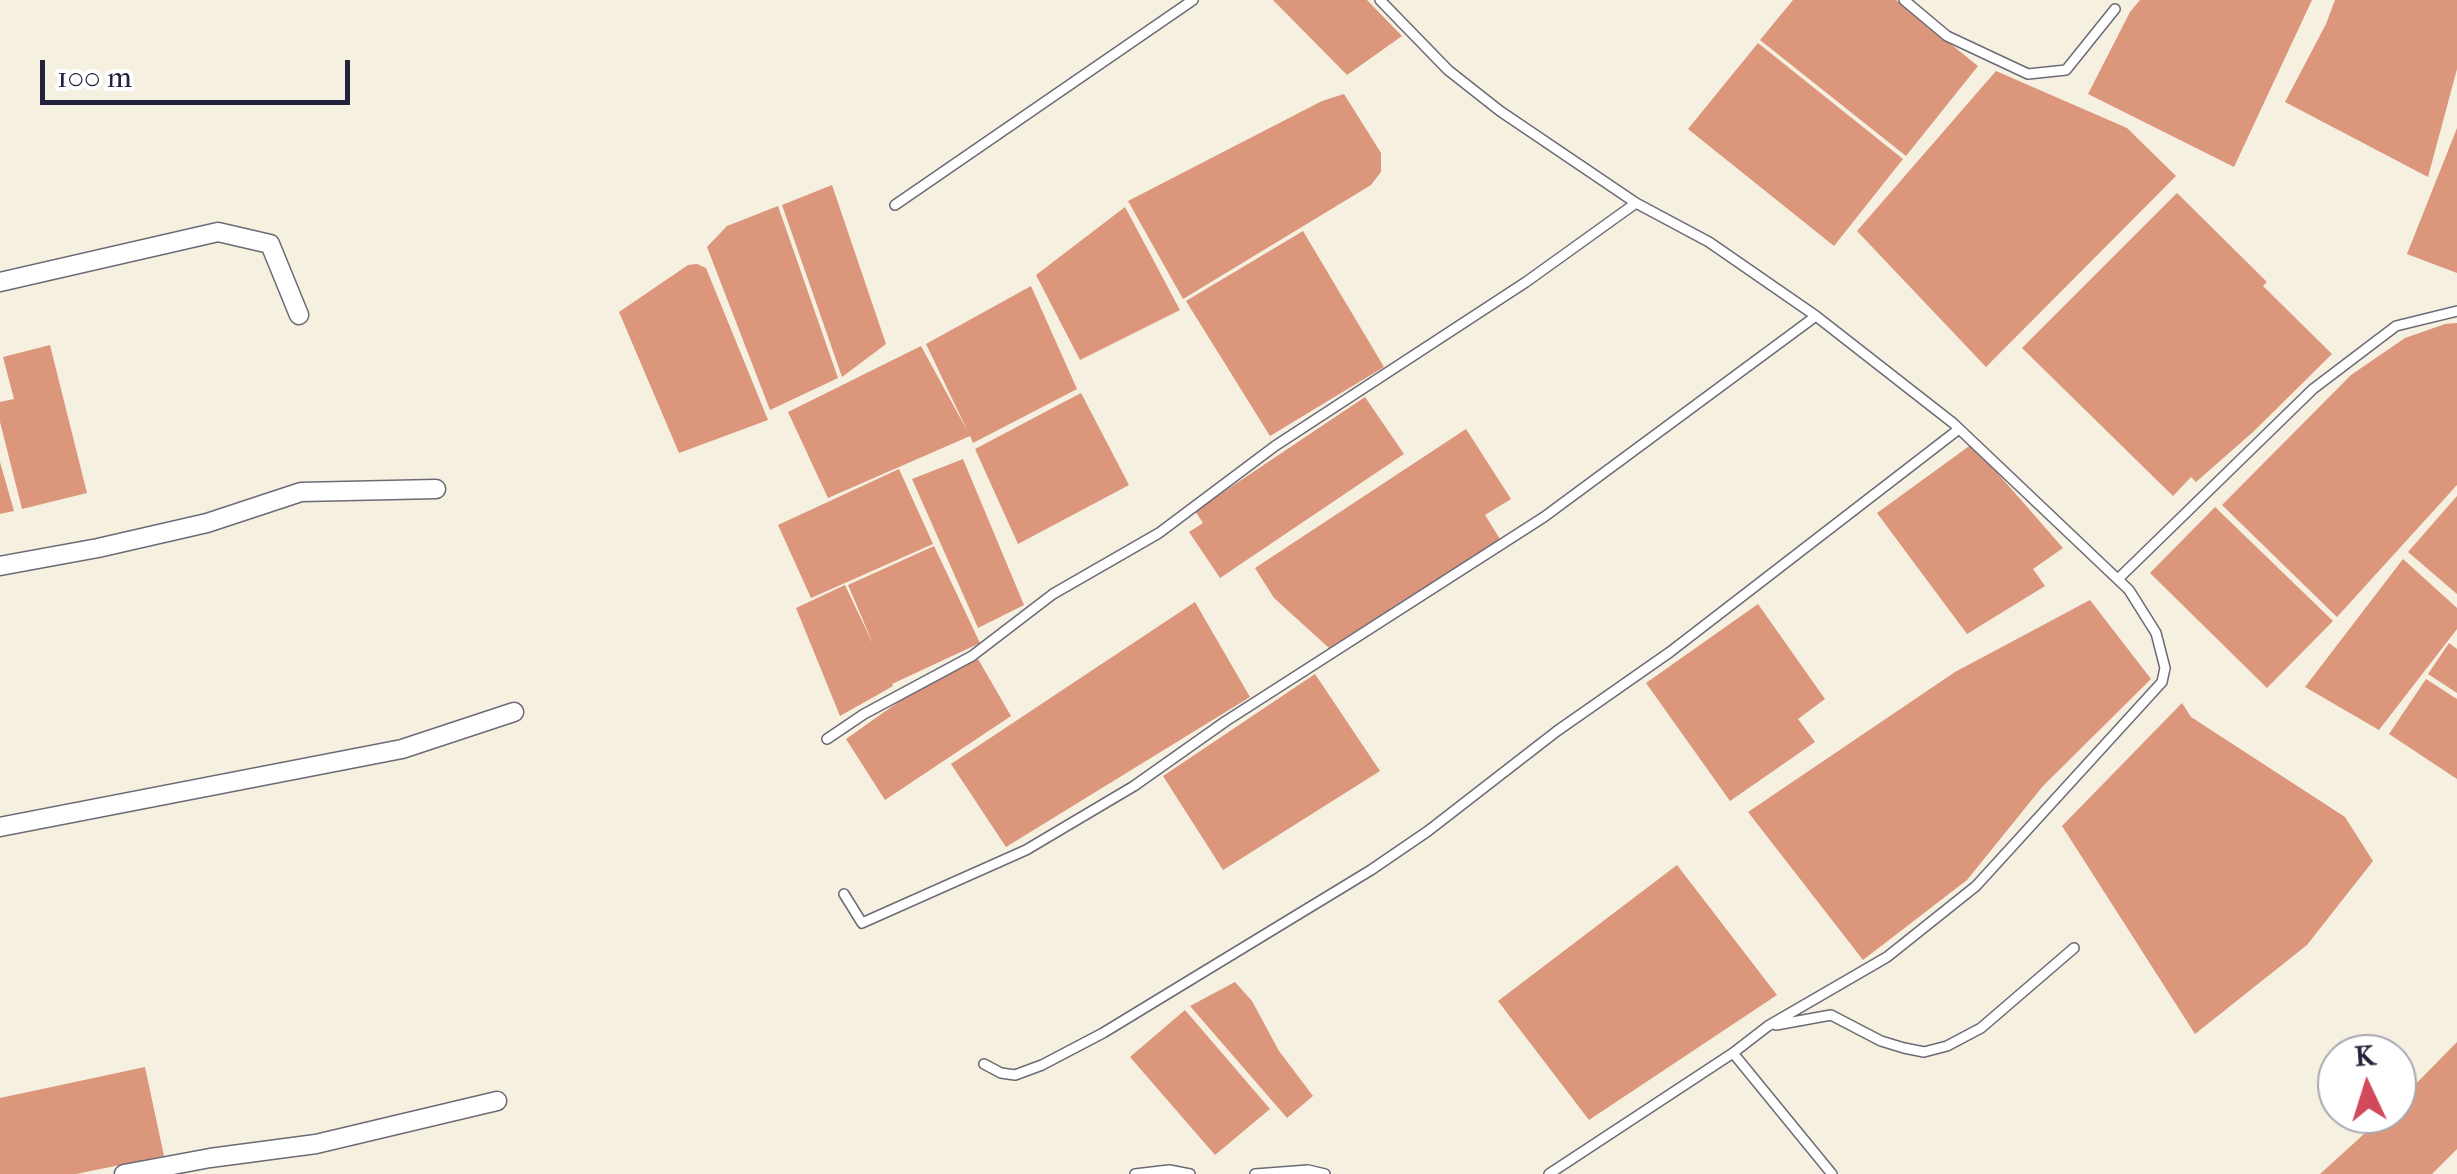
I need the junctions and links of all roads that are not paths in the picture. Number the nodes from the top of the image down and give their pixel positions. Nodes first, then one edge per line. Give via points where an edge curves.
1 (1193, 0) edge
2 (1380, 0) edge
3 (1904, 0) edge
4 (2114, 9) dead end
5 (1636, 203) junction
6 (894, 205) dead end
7 (0, 282) edge
8 (2457, 311) edge
9 (299, 315) dead end
10 (1816, 316) junction
11 (1959, 429) junction
12 (436, 489) dead end
13 (0, 566) edge
14 (2118, 579) junction
15 (514, 712) dead end
16 (827, 739) dead end
17 (0, 827) edge
18 (844, 894) dead end
19 (2074, 948) dead end
20 (1768, 1026) junction
21 (1733, 1054) junction
22 (984, 1064) dead end
23 (497, 1101) dead end
24 (124, 1174) edge
25 (1135, 1174) edge
26 (1190, 1174) edge
27 (1255, 1174) edge
28 (1325, 1174) edge
29 (1549, 1174) edge
30 (1832, 1174) edge

1 - 6 lane
2 - 5 lane via 1448,70
3 - 4 lane via 1947,36 2028,74 2066,70
5 - 10 lane via 1709,242
5 - 16 lane via 1275,446 1159,533 1053,594 972,656
7 - 9 street via 218,232 270,244
8 - 14 lane via 2396,326 2313,390
10 - 11 lane
10 - 18 lane via 1544,517 1085,816 1026,850 862,922
11 - 14 lane
11 - 22 lane via 1371,870 1042,1065 1014,1075
12 - 13 street via 300,492 207,523
14 - 20 lane via 2156,633 2162,682 1976,886 1887,957
15 - 17 street via 402,749
19 - 20 lane via 1981,1028 1924,1052 1831,1015
20 - 21 lane
21 - 29 lane
21 - 30 lane
23 - 24 street via 316,1144
25 - 26 lane
27 - 28 lane

